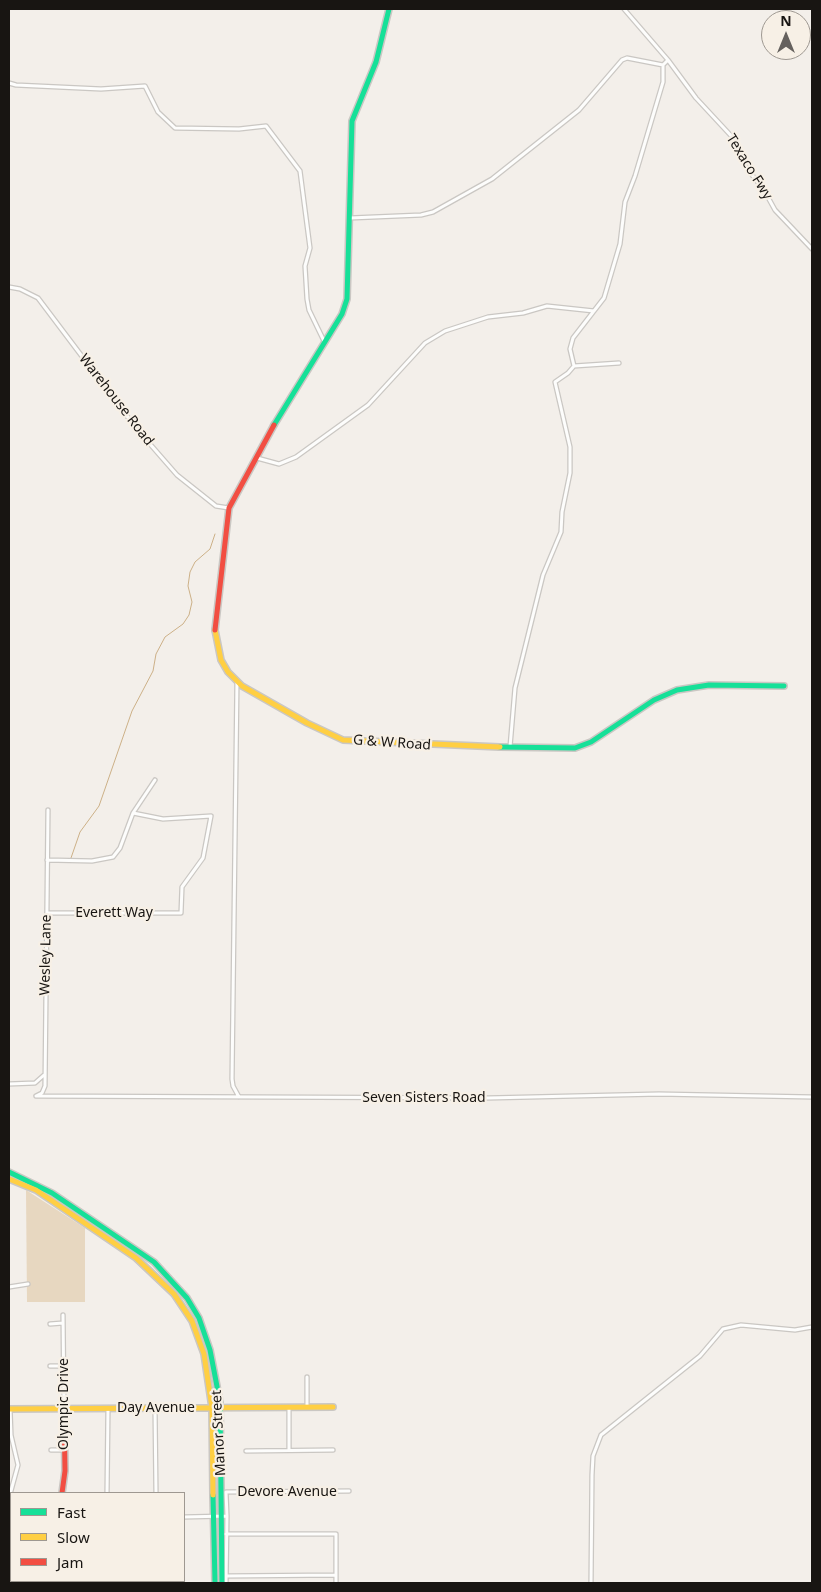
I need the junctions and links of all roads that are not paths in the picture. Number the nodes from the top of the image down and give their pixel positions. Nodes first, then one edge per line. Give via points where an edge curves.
1 (389, 9) edge
2 (624, 9) edge
3 (668, 60) junction
4 (664, 65) junction
5 (9, 83) edge
6 (350, 218) junction
7 (812, 249) edge
8 (9, 287) edge
9 (594, 311) junction
10 (324, 341) junction
11 (619, 363) dead end
12 (574, 366) junction
13 (258, 458) junction
14 (229, 508) junction
15 (237, 681) junction
16 (784, 686) dead end
17 (510, 748) junction
18 (155, 780) dead end
19 (48, 810) dead end
20 (133, 813) junction
21 (47, 860) junction
22 (47, 913) junction
23 (44, 1075) junction
24 (9, 1084) edge
25 (36, 1096) joint
26 (812, 1097) edge
27 (240, 1098) junction
28 (9, 1172) edge
29 (9, 1180) edge
30 (28, 1284) dead end
31 (9, 1287) edge
32 (63, 1315) dead end
33 (50, 1324) dead end
34 (64, 1324) junction
35 (812, 1327) edge
36 (50, 1366) dead end
37 (64, 1366) junction
38 (306, 1377) dead end
39 (289, 1407) junction
40 (307, 1407) junction
41 (333, 1407) dead end
42 (156, 1408) junction
43 (212, 1408) junction
44 (220, 1408) junction
45 (64, 1409) junction
46 (108, 1409) junction
47 (9, 1410) edge
48 (51, 1450) dead end
49 (65, 1450) junction
50 (290, 1450) junction
51 (334, 1450) dead end
52 (246, 1451) dead end
53 (349, 1491) dead end
54 (11, 1492) edge
55 (62, 1492) edge
56 (107, 1492) edge
57 (156, 1492) edge
58 (185, 1516) edge
59 (214, 1516) junction
60 (224, 1516) junction
61 (226, 1534) junction
62 (336, 1575) junction
63 (226, 1576) junction
64 (215, 1583) edge
65 (222, 1583) edge
66 (226, 1583) edge
67 (336, 1583) edge
68 (591, 1583) edge

1 - 6 street, G & W Road via 376,62 352,120
2 - 3 street, Texaco Fwy
3 - 4 street
3 - 7 street, Texaco Fwy via 696,98 735,140 744,166 764,190 775,210
4 - 6 street via 627,58 622,60 579,110 492,179 433,212
4 - 9 street via 663,82 636,176 625,202 617,256 604,298
5 - 10 street via 101,89 145,86 158,112 175,128 239,130 266,126 300,171 310,248 305,266 307,299
6 - 10 street, G & W Road via 347,299 342,314
8 - 14 street, Warehouse Road via 38,298 136,428 178,475 216,506
9 - 12 street via 571,344
9 - 13 street via 548,306 445,331 425,343 368,405 296,456 279,464
10 - 13 street, G & W Road via 286,403
11 - 12 street
12 - 17 street via 555,382 570,447 570,474 561,532 543,575 516,683
13 - 14 street, G & W Road
14 - 15 street, G & W Road via 214,625 221,660
15 - 17 street, G & W Road via 307,723 343,740
15 - 27 street via 232,1086
16 - 17 street, G & W Road via 686,687 654,700 591,742 575,748
18 - 20 street
19 - 21 street, Wesley Lane
20 - 21 street via 120,848 113,857 92,861
20 - 22 street, Everett Way via 163,818 211,816 203,858 182,887 181,913
21 - 22 street, Wesley Lane
22 - 23 street, Wesley Lane
23 - 24 street via 35,1084
23 - 25 street, Wesley Lane via 44,1088
25 - 27 street, Seven Sisters Road
26 - 27 street, Seven Sisters Road via 659,1094
28 - 44 street, Manor Street via 60,1198 147,1258 175,1285 186,1298 204,1332 214,1362
29 - 43 street, Manor Street via 36,1190 136,1258 161,1279 185,1309 199,1338
30 - 31 street
32 - 34 street, Olympic Drive
33 - 34 street
34 - 37 street, Olympic Drive
35 - 68 street via 795,1330 742,1325 723,1330 700,1356 601,1435 593,1456
36 - 37 street
37 - 45 street, Olympic Drive
38 - 40 street
39 - 40 street, Day Avenue
39 - 44 street, Day Avenue
39 - 50 street
40 - 41 street, Day Avenue
42 - 43 street, Day Avenue
42 - 46 street, Day Avenue
42 - 57 street
43 - 44 street, Day Avenue
43 - 59 street, Manor Street
44 - 60 street, Manor Street
45 - 46 street, Day Avenue
45 - 47 street, Day Avenue
45 - 49 street, Olympic Drive
46 - 56 street
47 - 54 street via 18,1465
48 - 49 street
49 - 55 street, Olympic Drive
50 - 51 street
50 - 52 street
53 - 60 street, Devore Avenue via 226,1492
58 - 59 street
59 - 60 street
59 - 64 street, Manor Street
60 - 61 street
60 - 65 street, Manor Street
61 - 62 street via 336,1534
61 - 63 street
62 - 63 street
62 - 67 street
63 - 66 street

